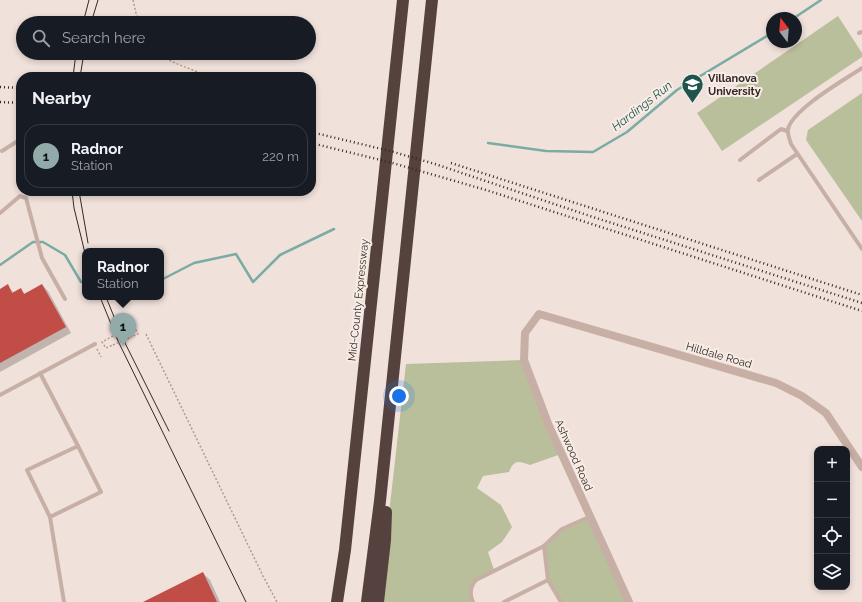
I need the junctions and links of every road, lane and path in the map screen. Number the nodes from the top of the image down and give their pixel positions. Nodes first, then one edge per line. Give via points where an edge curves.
1 (134, 0) edge
2 (403, 0) edge
3 (432, 0) edge
4 (137, 16) edge
5 (169, 60) edge
6 (862, 68) edge
7 (198, 72) edge
8 (787, 131) junction
9 (16, 142) edge
10 (1, 150) edge
11 (797, 154) junction
12 (740, 160) dead end
13 (759, 180) dead end
14 (0, 213) edge
15 (862, 249) edge
16 (66, 299) dead end
17 (538, 314) joint
18 (146, 334) dead end
19 (113, 336) dead end
20 (126, 336) dead end
21 (95, 344) joint
22 (101, 357) dead end
23 (40, 373) junction
24 (0, 396) edge
25 (78, 446) junction
26 (385, 451) junction
27 (862, 467) edge
28 (50, 516) junction
29 (589, 517) junction
30 (544, 546) junction
31 (548, 580) junction
32 (64, 602) edge
33 (277, 602) edge
34 (337, 602) edge
35 (367, 602) edge
36 (378, 602) edge
37 (473, 602) edge
38 (504, 602) edge
39 (561, 602) edge
40 (629, 602) edge

1 - 4 path
2 - 34 highway, Mid-County Expressway via 345,550
3 - 26 highway
5 - 7 path
6 - 8 lane via 800,111
8 - 11 lane
8 - 12 lane via 781,129
9 - 10 lane
11 - 13 lane
11 - 15 lane
14 - 16 lane via 20,196 26,198 42,258
17 - 27 street, Hilldale Road via 776,383 802,396 826,413
17 - 29 street, Ashwood Road via 525,333 524,360 549,426
18 - 33 path
19 - 20 path, bridge via 102,342 106,348 138,334 136,330
21 - 22 path
21 - 23 lane
23 - 24 lane
23 - 25 lane
25 - 28 lane via 28,470
25 - 28 lane via 101,492
26 - 35 highway
26 - 36 highway via 385,540
28 - 32 lane
29 - 30 lane via 562,529
29 - 40 street, Ashwood Road
30 - 31 lane
30 - 37 lane via 476,580 470,590
31 - 38 lane
31 - 39 lane

